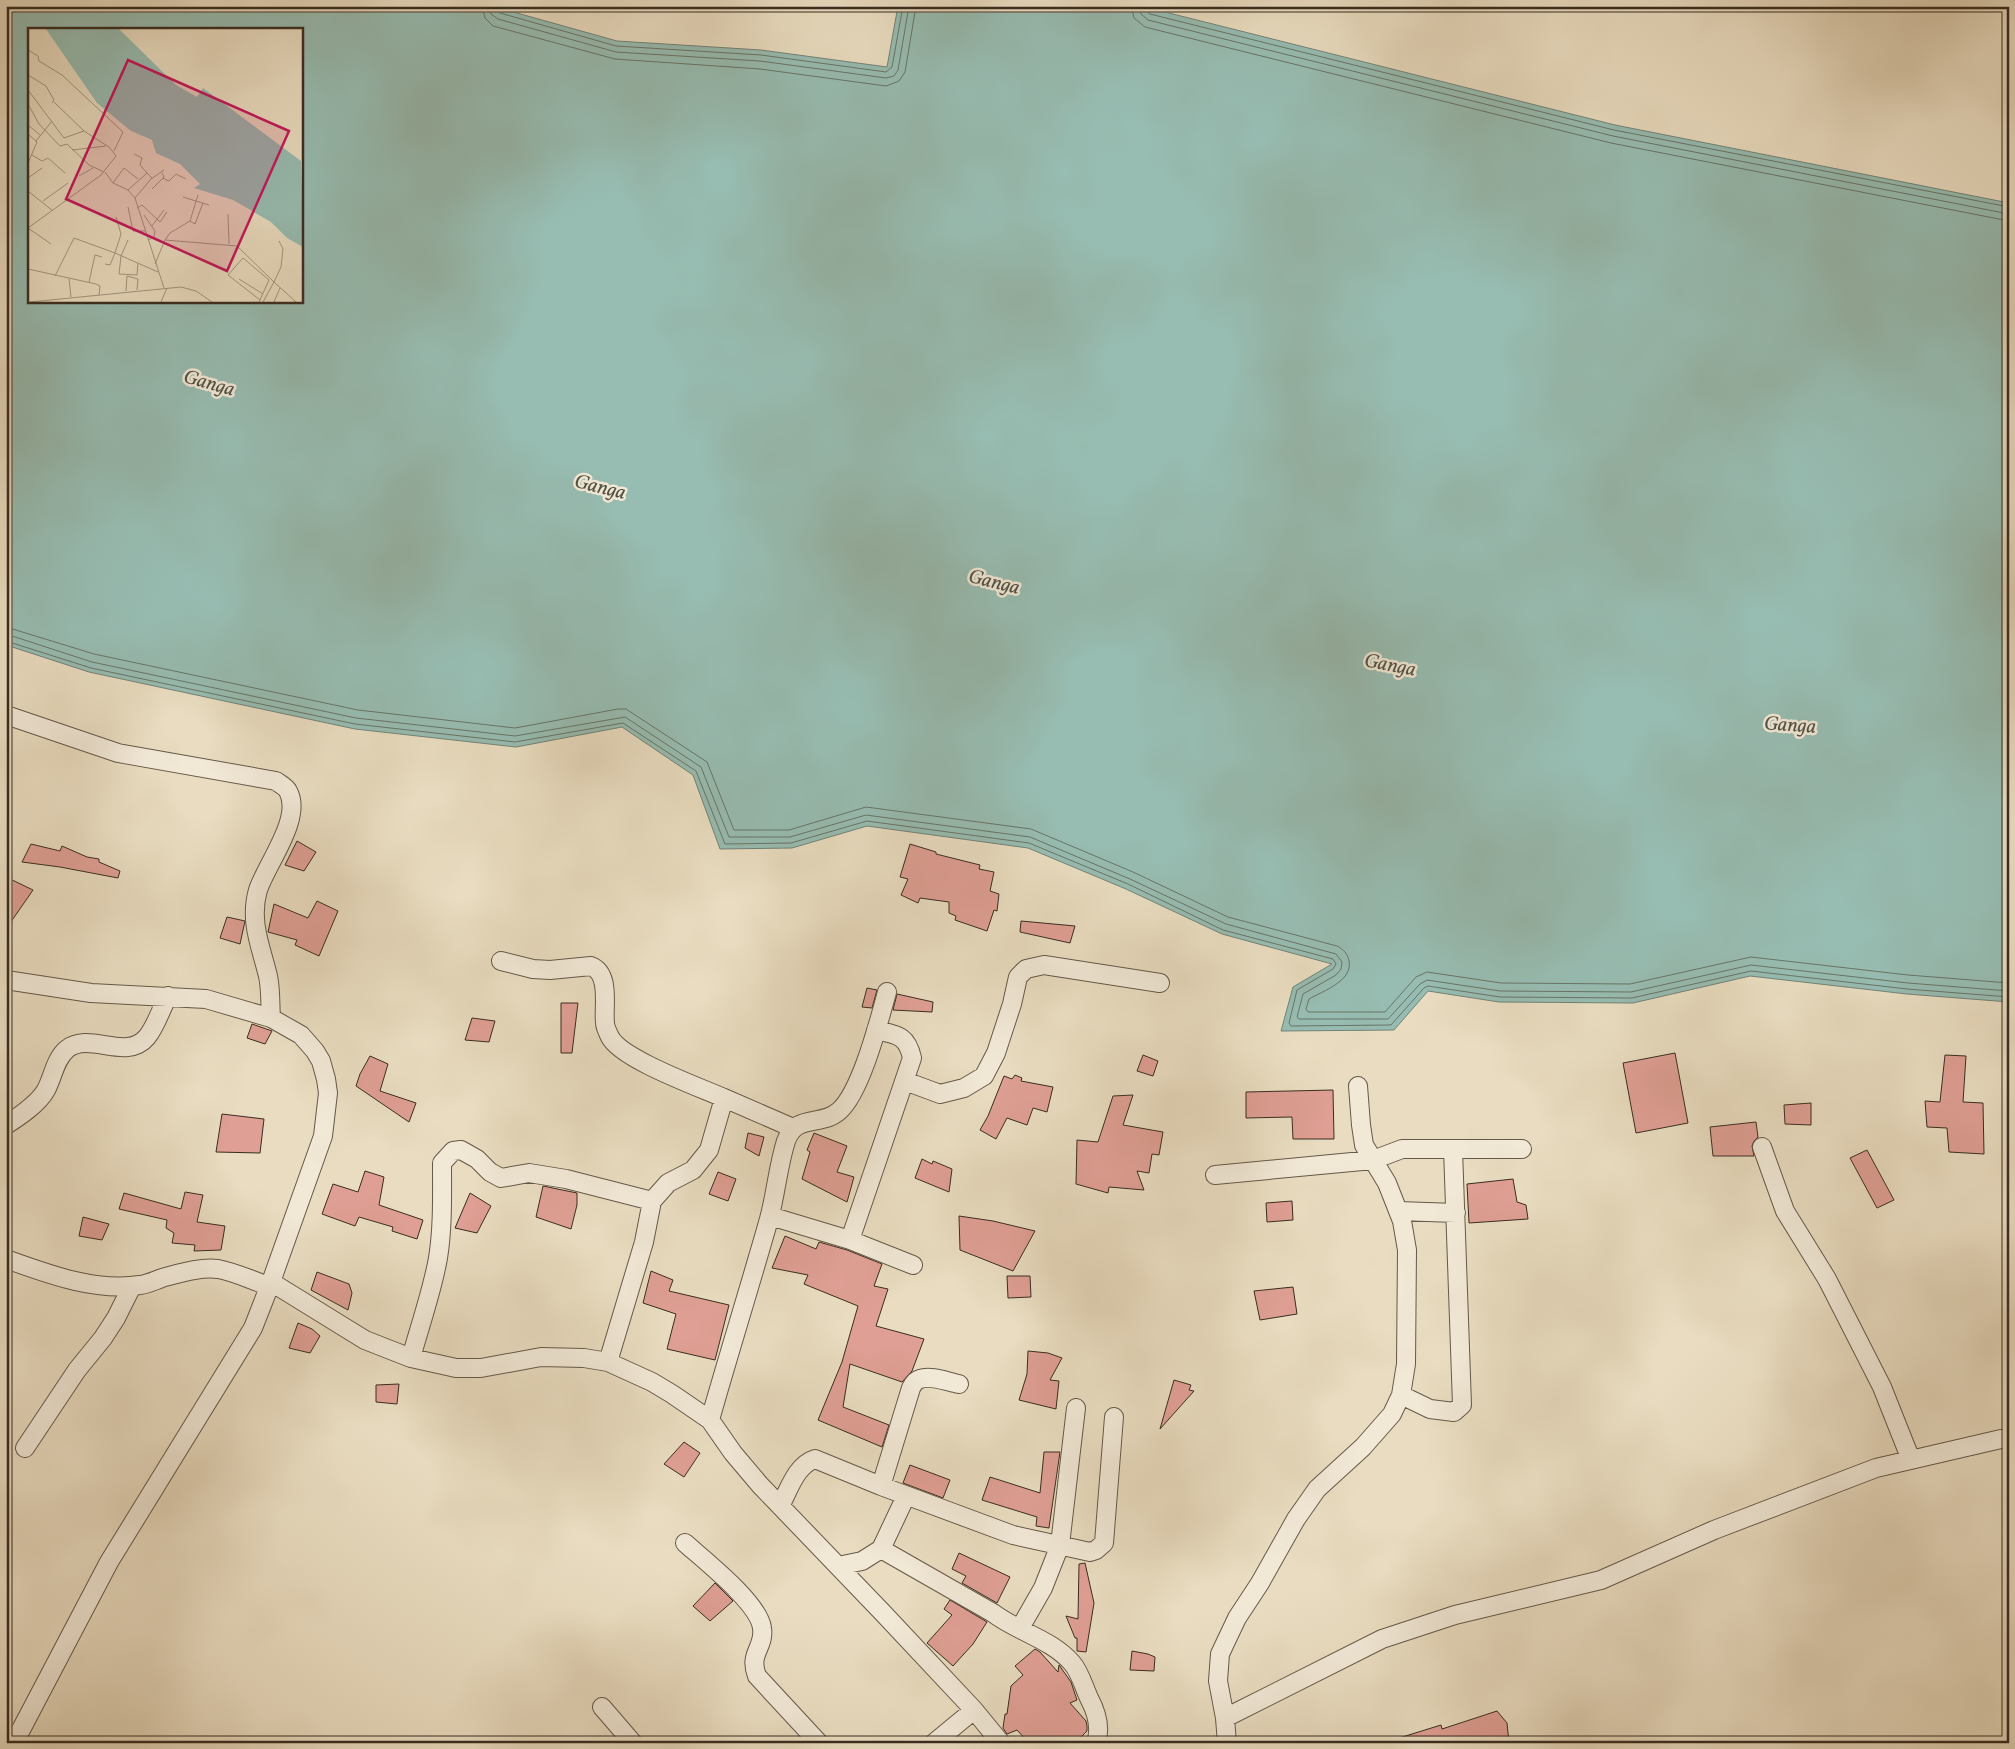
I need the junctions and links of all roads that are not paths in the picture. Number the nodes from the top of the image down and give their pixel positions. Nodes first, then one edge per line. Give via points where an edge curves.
1 (6, 715) edge
2 (501, 961) dead end
3 (6, 980) edge
4 (1160, 983) dead end
5 (887, 992) dead end
6 (168, 996) junction
7 (271, 1018) junction
8 (876, 1030) junction
9 (905, 1081) junction
10 (1358, 1086) dead end
11 (724, 1098) junction
12 (6, 1125) edge
13 (793, 1128) junction
14 (1762, 1147) dead end
15 (1453, 1149) junction
16 (1522, 1149) dead end
17 (1373, 1160) junction
18 (1215, 1175) dead end
19 (652, 1201) junction
20 (1398, 1211) junction
21 (1456, 1213) junction
22 (770, 1216) junction
23 (850, 1240) junction
24 (6, 1259) edge
25 (913, 1265) dead end
26 (270, 1284) junction
27 (132, 1286) junction
28 (411, 1358) junction
29 (608, 1362) junction
30 (959, 1384) dead end
31 (1401, 1395) junction
32 (1076, 1408) dead end
33 (1114, 1417) dead end
34 (710, 1420) junction
35 (2009, 1440) edge
36 (25, 1448) dead end
37 (1911, 1460) junction
38 (881, 1486) junction
39 (906, 1496) junction
40 (780, 1506) junction
41 (685, 1543) dead end
42 (1060, 1545) junction
43 (881, 1549) junction
44 (838, 1566) junction
45 (1020, 1628) junction
46 (602, 1707) dead end
47 (974, 1710) junction
48 (1225, 1718) junction
49 (618, 1724) junction
50 (14, 1743) edge
51 (615, 1743) edge
52 (633, 1743) edge
53 (819, 1743) edge
54 (934, 1743) edge
55 (1002, 1743) edge
56 (1096, 1743) edge
57 (1227, 1743) edge

1 - 7 street via 118,753 276,781 288,790 292,808 288,827 258,891 254,915 268,978
2 - 11 street via 533,969 596,968 605,991 604,1024 617,1048
3 - 6 street via 91,993
4 - 9 street via 1044,965 1026,969 1018,977 996,1053 984,1076 964,1088 940,1094
5 - 8 street
6 - 7 street via 206,999
6 - 12 street via 146,1037 137,1044 124,1048 76,1045 67,1049 45,1092
7 - 26 street via 301,1035 315,1051 324,1070 328,1094 323,1136
8 - 9 street via 900,1036 910,1046 912,1058
8 - 13 street via 852,1093 840,1111 827,1119 803,1122
9 - 23 street
10 - 17 street via 1364,1145
11 - 13 street
11 - 19 street via 709,1150 693,1170 668,1183
13 - 22 street via 786,1140
14 - 37 street via 1785,1211 1827,1279 1882,1387
15 - 16 street
15 - 17 street via 1402,1149
15 - 21 street
17 - 18 street
17 - 20 street
19 - 28 street via 529,1173 501,1178 466,1152 453,1152 442,1163 438,1258
19 - 29 street via 644,1242
20 - 21 street
20 - 31 street via 1407,1250 1406,1364
21 - 31 street via 1462,1405 1454,1412 1430,1409
22 - 23 street
22 - 34 street
23 - 25 street
24 - 27 street via 76,1282
26 - 27 street via 217,1269 202,1269
26 - 28 street via 366,1340
26 - 50 street via 253,1328 109,1562
27 - 36 street via 103,1338
28 - 29 street via 456,1368 481,1368 558,1356
29 - 34 street via 652,1382
30 - 38 street via 928,1378 915,1382
31 - 48 street via 1392,1414 1363,1447 1317,1489 1237,1618 1220,1654 1218,1681
32 - 42 street
33 - 42 street via 1104,1543 1090,1552
34 - 40 street via 733,1453
35 - 37 street via 2001,1439
37 - 48 street via 1876,1468 1714,1530 1601,1580 1455,1615 1382,1639
38 - 39 street
38 - 40 street via 815,1459 800,1470
39 - 42 street via 1013,1535
39 - 43 street
40 - 44 street
41 - 53 street via 747,1600 757,1614 762,1626 762,1639 754,1657 754,1668
42 - 45 street via 1044,1588
43 - 44 street via 862,1561
43 - 45 street
44 - 47 street
45 - 56 street via 1061,1652 1073,1664 1097,1719
46 - 49 street
47 - 54 street
47 - 55 street
48 - 57 street
49 - 51 street
49 - 52 street

